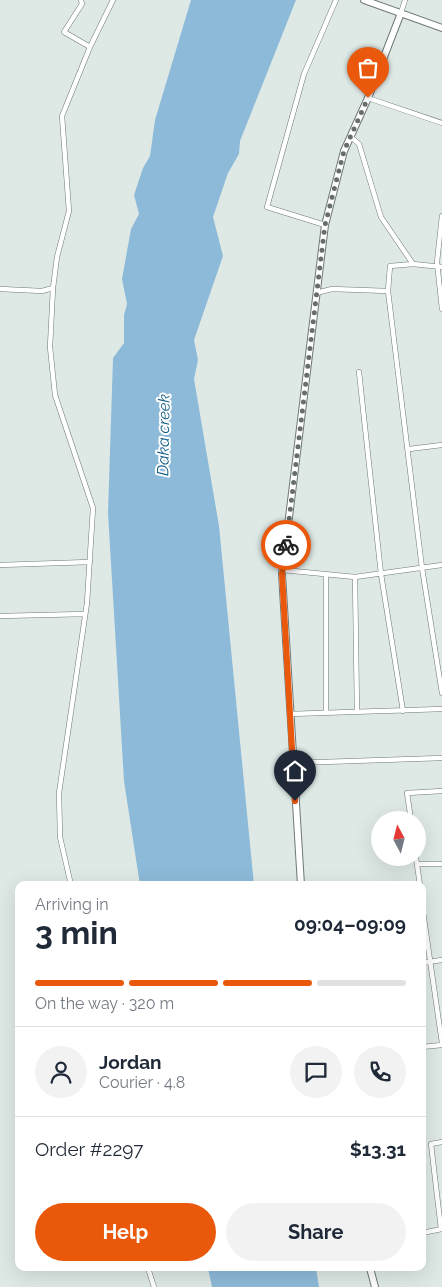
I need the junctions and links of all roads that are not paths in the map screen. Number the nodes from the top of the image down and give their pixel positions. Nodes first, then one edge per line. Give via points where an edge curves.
1 (82, 0) edge
2 (113, 0) edge
3 (336, 0) edge
4 (364, 0) edge
5 (405, 0) edge
6 (400, 13) junction
7 (442, 28) edge
8 (90, 47) junction
9 (368, 98) junction
10 (442, 123) edge
11 (351, 137) junction
12 (442, 216) edge
13 (325, 225) junction
14 (412, 264) junction
15 (440, 267) edge
16 (53, 288) junction
17 (0, 290) edge
18 (388, 291) junction
19 (316, 293) junction
20 (442, 309) edge
21 (359, 372) dead end
22 (442, 445) edge
23 (409, 449) junction
24 (90, 562) junction
25 (0, 566) edge
26 (442, 566) edge
27 (422, 568) junction
28 (283, 570) junction
29 (381, 574) junction
30 (326, 575) junction
31 (355, 577) junction
32 (85, 614) junction
33 (0, 616) edge
34 (442, 693) edge
35 (442, 709) edge
36 (403, 710) junction
37 (357, 712) junction
38 (326, 713) junction
39 (290, 714) junction
40 (442, 758) edge
41 (293, 762) junction
42 (442, 791) edge
43 (410, 811) edge
44 (426, 864) edge
45 (442, 864) edge
46 (417, 866) edge
47 (70, 881) edge
48 (301, 881) edge
49 (419, 881) edge
50 (426, 934) edge
51 (442, 960) edge
52 (426, 962) edge
53 (430, 962) junction
54 (442, 1044) edge
55 (426, 1046) edge
56 (442, 1142) edge
57 (441, 1229) edge
58 (426, 1233) edge
59 (149, 1271) edge
60 (371, 1271) edge
61 (154, 1287) edge
62 (375, 1287) edge

1 - 8 street via 64,32
2 - 8 street
3 - 13 street via 304,74 268,207
4 - 6 street
5 - 6 street
6 - 7 street
6 - 9 street
8 - 16 street via 62,116 69,210
9 - 10 street
9 - 11 street
11 - 13 street via 344,151
11 - 14 street via 359,144 381,217
12 - 15 street
13 - 19 street
14 - 15 street
14 - 18 street via 390,266
15 - 20 street
16 - 17 street via 42,291
16 - 24 street via 50,348 55,395 93,508
18 - 19 street via 332,289
18 - 23 street
19 - 28 street
21 - 29 street
22 - 23 street
23 - 27 street
24 - 25 street
24 - 32 street
26 - 27 street
27 - 29 street
27 - 34 street
28 - 30 street
28 - 39 street
29 - 31 street
29 - 36 street
30 - 31 street
30 - 38 street
31 - 37 street
32 - 33 street
32 - 47 street via 59,794 60,837
35 - 36 street
36 - 37 street
37 - 38 street
38 - 39 street
39 - 41 street
40 - 41 street
41 - 48 street
42 - 43 street via 407,793
44 - 45 street
46 - 49 street
50 - 53 street
51 - 53 street
52 - 53 street
53 - 54 street
54 - 55 street
56 - 57 street via 431,1144
57 - 58 street
59 - 61 street
60 - 62 street

